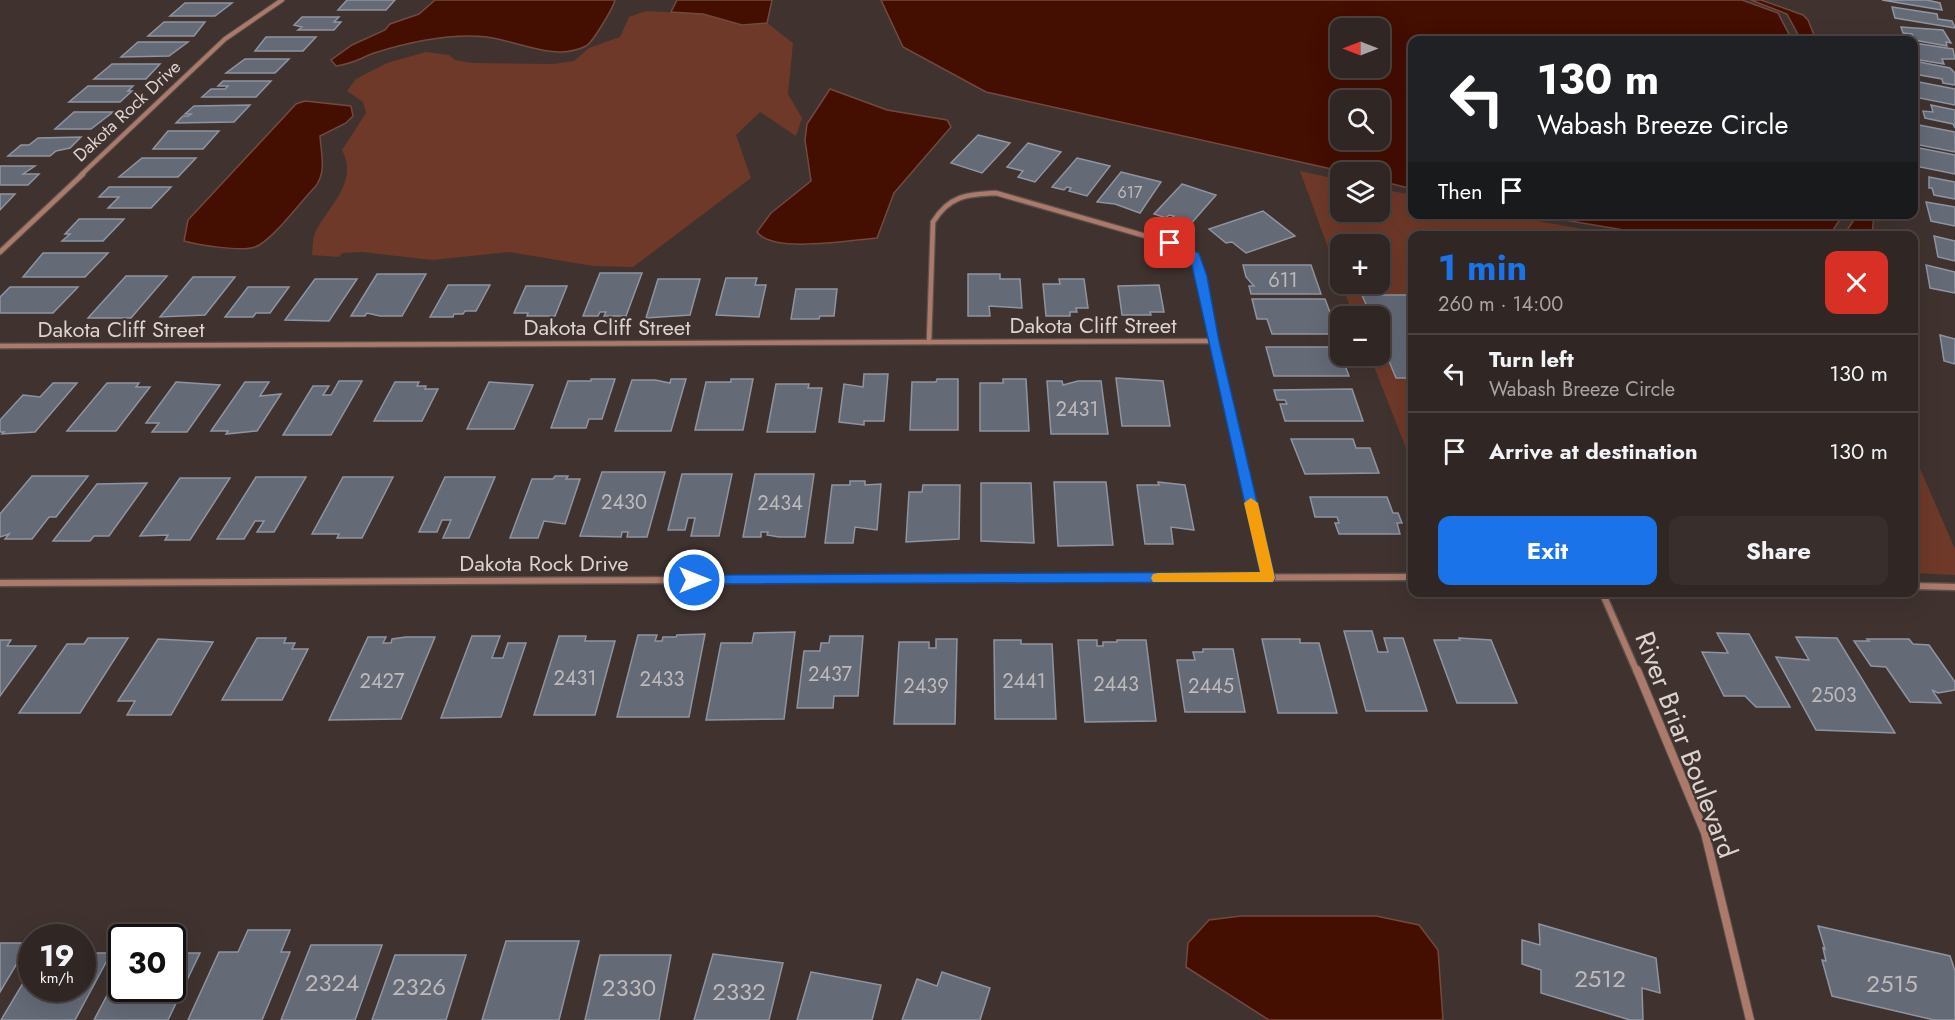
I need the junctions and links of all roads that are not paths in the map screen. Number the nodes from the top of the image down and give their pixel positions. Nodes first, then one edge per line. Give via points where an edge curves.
1 (282, 0) edge
2 (0, 252) edge
3 (1213, 341) junction
4 (929, 342) junction
5 (0, 346) edge
6 (1268, 578) junction
7 (1408, 578) edge
8 (0, 583) edge
9 (1918, 586) edge
10 (1955, 586) edge
11 (1604, 597) edge
12 (1750, 1020) edge

1 - 2 street, Dakota Rock Drive via 225,39
3 - 4 street, Dakota Cliff Street
3 - 4 street via 1195,255 1170,243 996,193 972,194 943,206 933,222
3 - 6 street
4 - 5 street, Dakota Cliff Street
6 - 7 street, Dakota Rock Drive
6 - 8 street, Dakota Rock Drive
9 - 10 street
11 - 12 street, River Briar Boulevard via 1705,833

